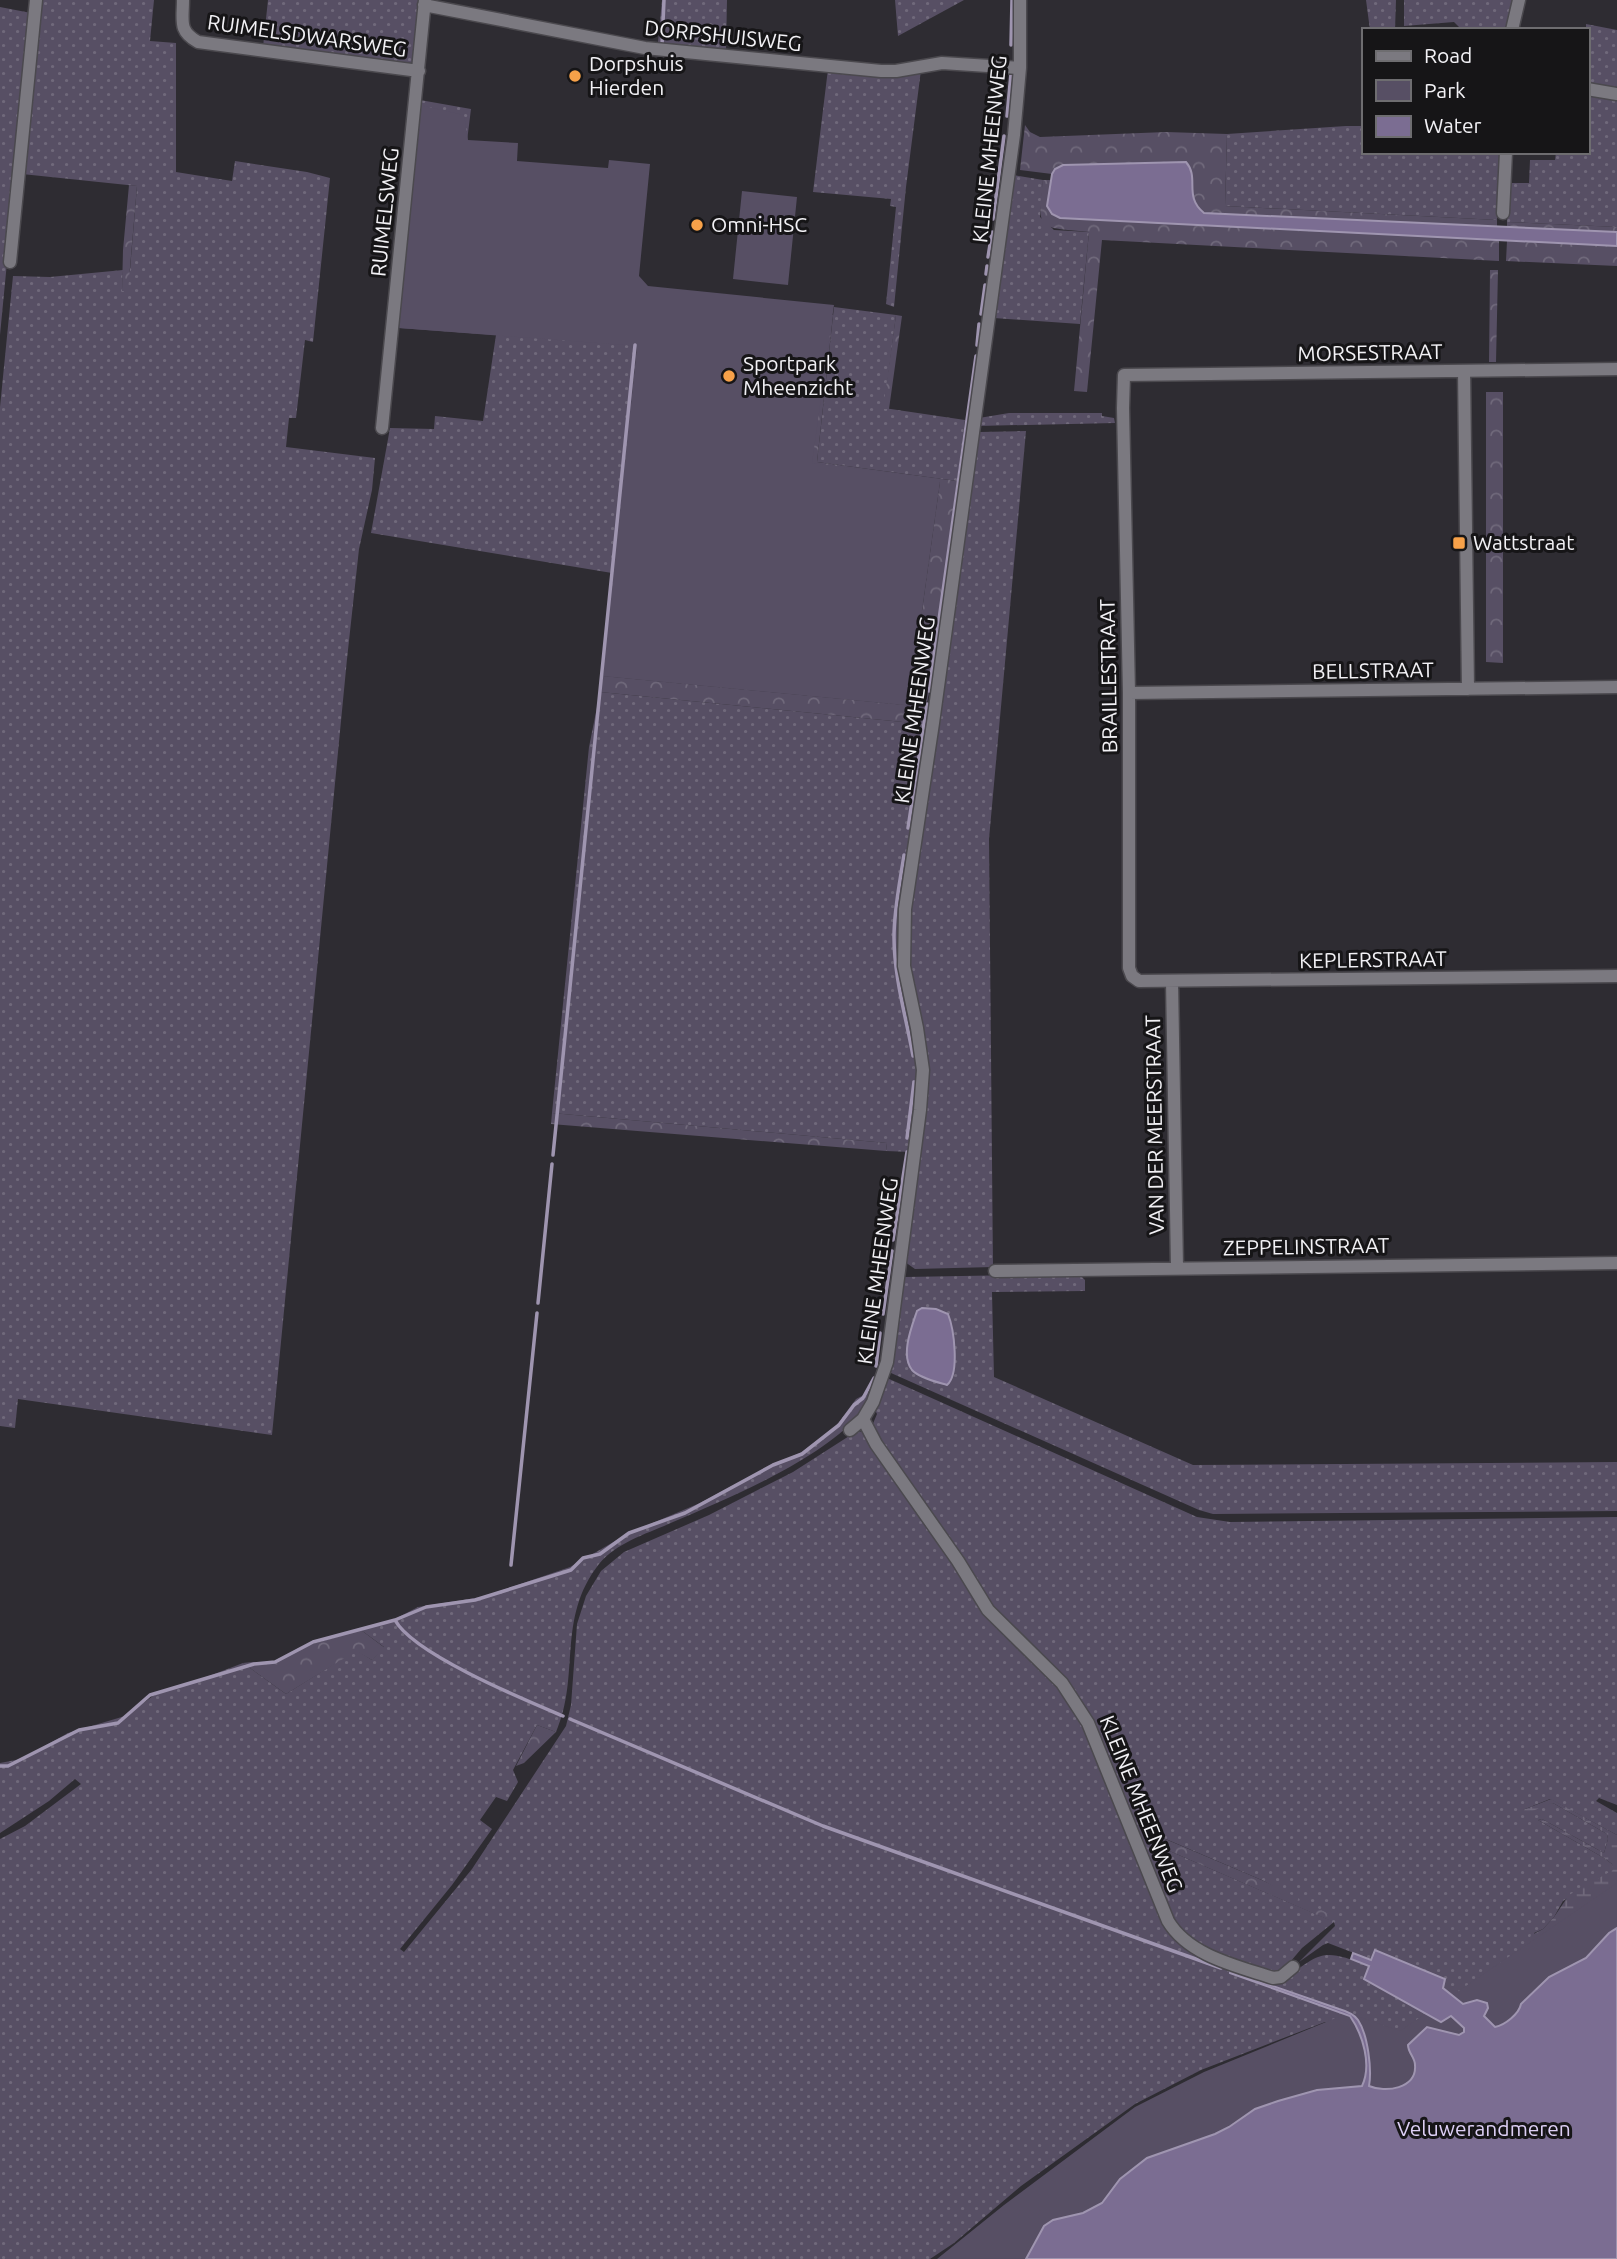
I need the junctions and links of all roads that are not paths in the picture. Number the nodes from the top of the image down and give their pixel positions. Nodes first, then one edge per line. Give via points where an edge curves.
1 (36, 0) edge
2 (183, 0) edge
3 (1020, 0) edge
4 (1519, 0) edge
5 (425, 3) edge
6 (1512, 28) edge
7 (1020, 68) junction
8 (419, 71) junction
9 (1589, 89) edge
10 (1617, 94) edge
11 (1506, 154) edge
12 (1503, 213) dead end
13 (10, 262) dead end
14 (1617, 369) edge
15 (1464, 371) junction
16 (1124, 375) joint
17 (383, 428) dead end
18 (1617, 687) edge
19 (1468, 689) junction
20 (1129, 693) junction
21 (1132, 976) joint
22 (1617, 976) edge
23 (1172, 981) junction
24 (1617, 1263) edge
25 (1177, 1268) junction
26 (995, 1271) dead end
27 (863, 1419) junction
28 (850, 1430) dead end
29 (1293, 1967) dead end

1 - 13 street
2 - 8 street, RUIMELSDWARSWEG via 183,28 198,42
3 - 7 street, KLEINE MHEENWEG
4 - 6 street
5 - 7 street, DORPSHUISWEG via 645,48 881,71 934,63
5 - 8 street, RUIMELSWEG
7 - 27 street, KLEINE MHEENWEG via 905,909 904,966 923,1070 920,1110 887,1362
8 - 17 street, RUIMELSWEG
9 - 10 street
11 - 12 street
14 - 15 street, MORSESTRAAT
15 - 16 street, MORSESTRAAT
15 - 19 street
16 - 20 street, BRAILLESTRAAT
18 - 19 street, BELLSTRAAT
19 - 20 street, BELLSTRAAT
20 - 21 street, BRAILLESTRAAT
21 - 23 street, KEPLERSTRAAT via 1139,981
22 - 23 street, KEPLERSTRAAT
23 - 25 street, VAN DER MEERSTRAAT
24 - 25 street, ZEPPELINSTRAAT
25 - 26 street, ZEPPELINSTRAAT
27 - 28 street, KLEINE MHEENWEG
27 - 29 street, KLEINE MHEENWEG via 988,1610 1062,1683 1078,1706 1177,1935 1191,1947 1273,1978

